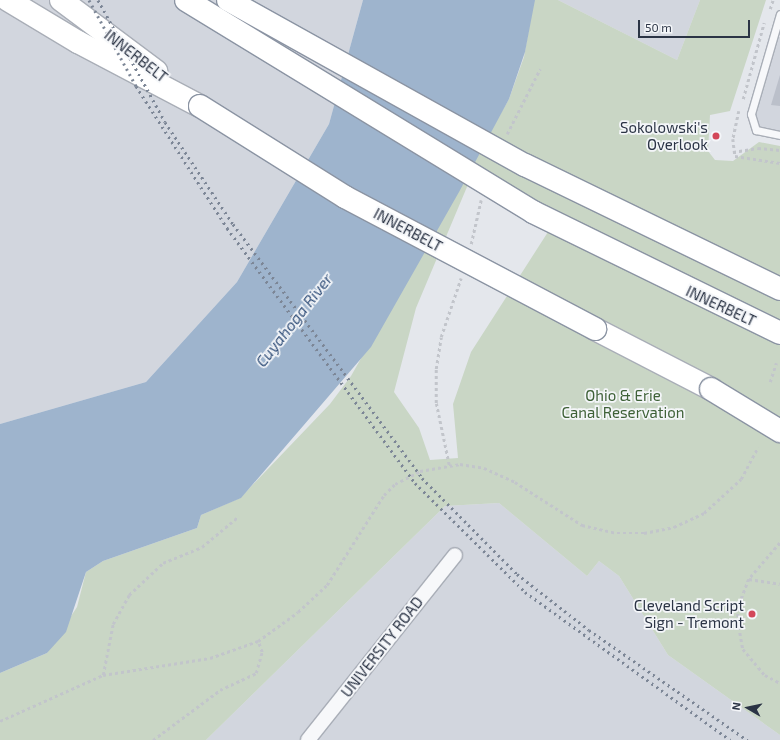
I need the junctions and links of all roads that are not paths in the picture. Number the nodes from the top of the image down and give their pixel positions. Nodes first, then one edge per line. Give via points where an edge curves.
1 (8, 0) edge
2 (60, 0) edge
3 (186, 0) edge
4 (228, 0) edge
5 (780, 14) edge
6 (200, 106) junction
7 (780, 135) edge
8 (780, 289) edge
9 (780, 333) edge
10 (711, 389) junction
11 (780, 421) edge
12 (780, 431) edge
13 (455, 555) dead end
14 (308, 740) edge

1 - 6 highway via 78,42
2 - 6 highway, INNERBELT
3 - 9 highway, INNERBELT, bridge via 533,212
4 - 8 highway, bridge via 525,165
5 - 7 lane via 752,114 756,130
6 - 10 highway, INNERBELT, bridge via 345,197
10 - 11 highway, INNERBELT, bridge
10 - 12 highway, bridge
13 - 14 street, UNIVERSITY ROAD

